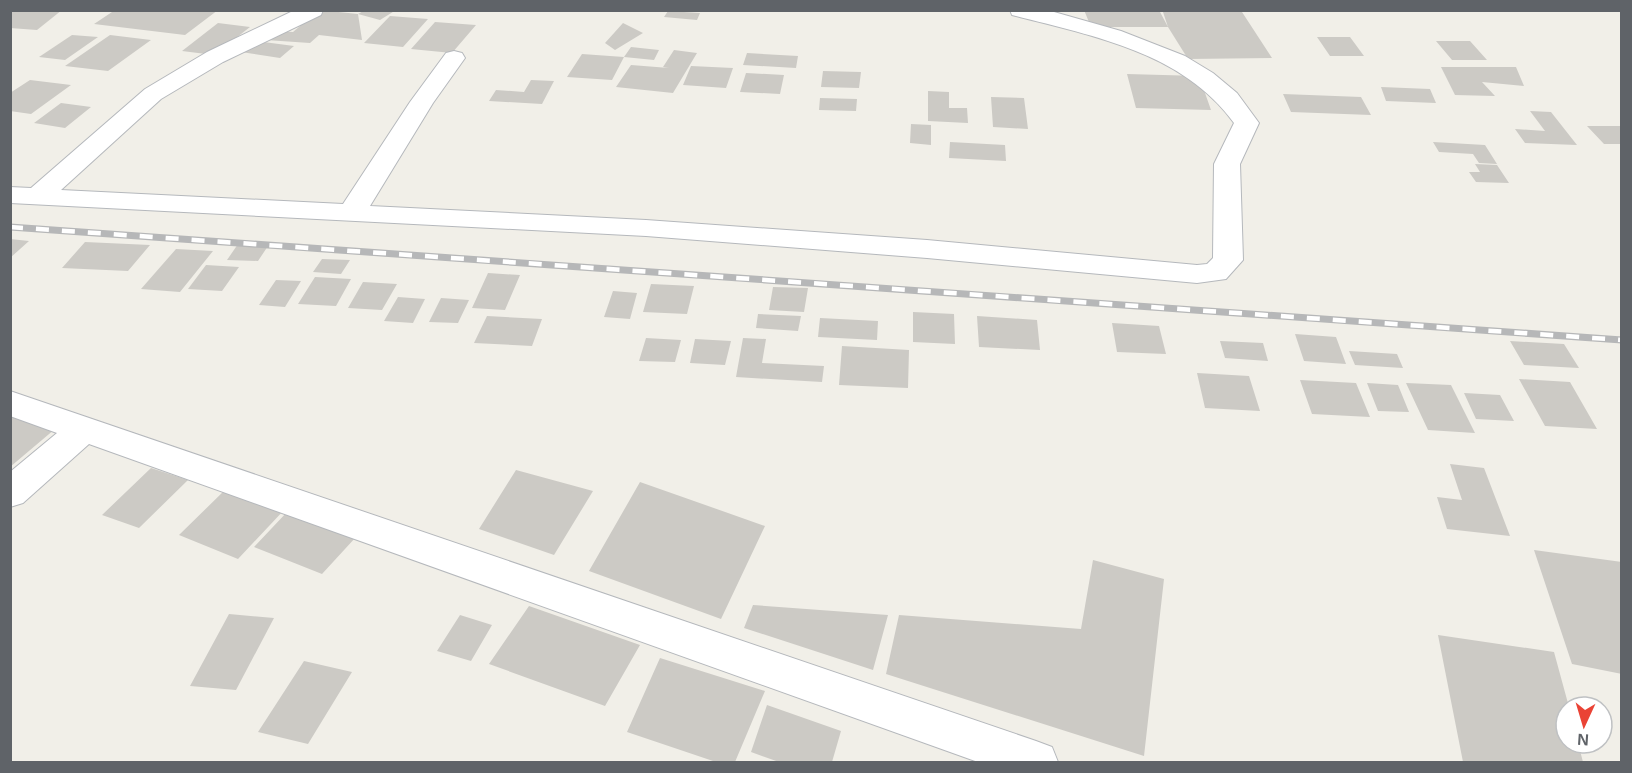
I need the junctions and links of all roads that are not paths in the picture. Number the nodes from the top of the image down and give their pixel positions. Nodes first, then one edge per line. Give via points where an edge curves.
1 (313, 10) edge
2 (1020, 10) edge
3 (454, 58) dead end
4 (10, 195) edge
5 (37, 197) junction
6 (352, 212) junction
7 (10, 403) edge
8 (83, 430) junction
9 (10, 493) edge
10 (1036, 762) edge

1 - 5 street via 215,57 153,94
2 - 6 street via 1139,44 1194,70 1237,106 1247,123 1227,164 1228,260 1216,272 1197,274 646,228
3 - 6 street
4 - 5 street
5 - 6 street
7 - 8 street
8 - 9 street
8 - 10 street

